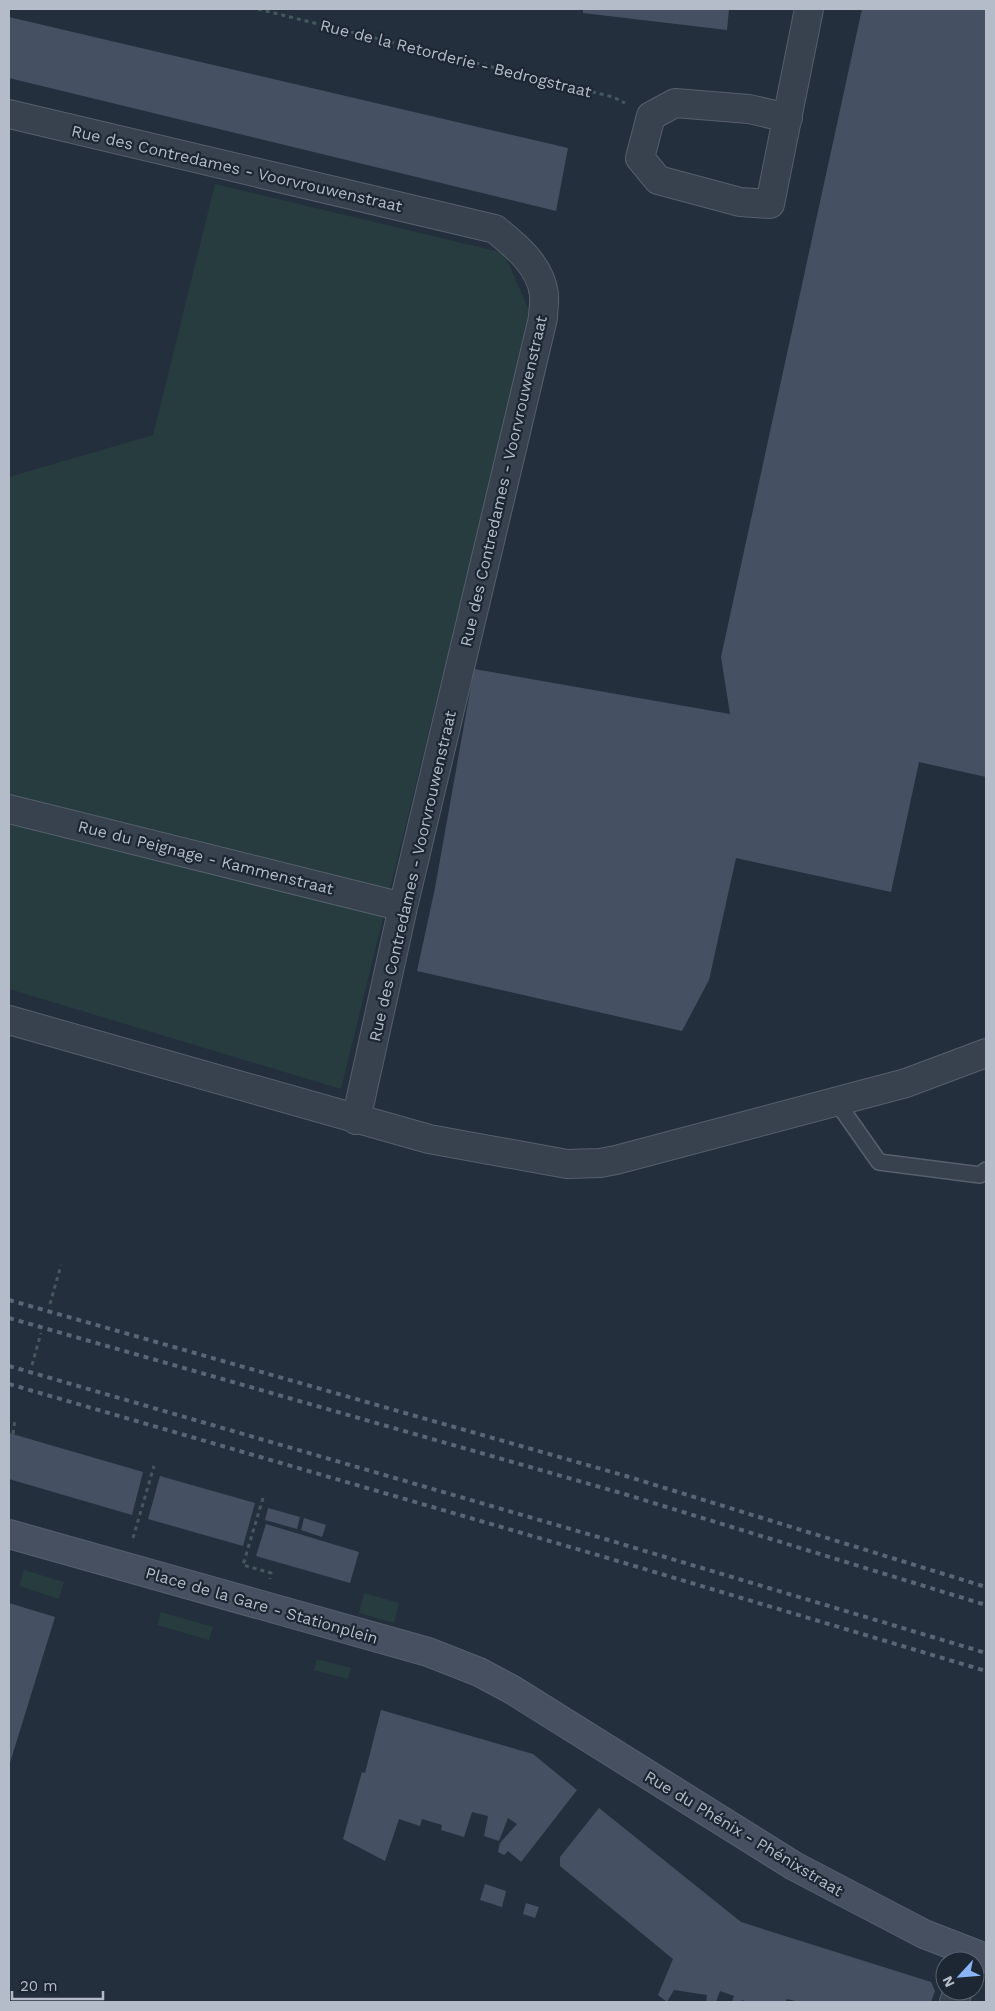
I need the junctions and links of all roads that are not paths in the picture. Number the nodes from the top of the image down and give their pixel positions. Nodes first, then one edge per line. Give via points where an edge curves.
1 (809, 9) edge
2 (9, 114) edge
3 (788, 118) junction
4 (9, 809) edge
5 (403, 907) junction
6 (9, 1020) edge
7 (986, 1053) edge
8 (836, 1101) junction
9 (356, 1120) junction
10 (986, 1170) edge
11 (9, 1534) edge
12 (511, 1689) joint
13 (961, 1951) edge

1 - 3 street
2 - 5 street, Rue des Contredames - Voorvrouwenstraat via 495,229 518,248 534,268 544,294 543,318
3 - 3 street via 770,204 740,202 658,180 640,158 651,116 675,103 749,109
4 - 5 street, Rue du Peignage - Kammenstraat
5 - 9 street, Rue des Contredames - Voorvrouwenstraat
6 - 9 street
7 - 8 street via 906,1082
8 - 9 street via 616,1160 583,1165 452,1144
8 - 10 lane via 879,1162 980,1175
11 - 12 main road, Place de la Gare - Stationplein via 428,1652
12 - 13 main road, Rue du Phénix - Phénixstraat via 794,1866

